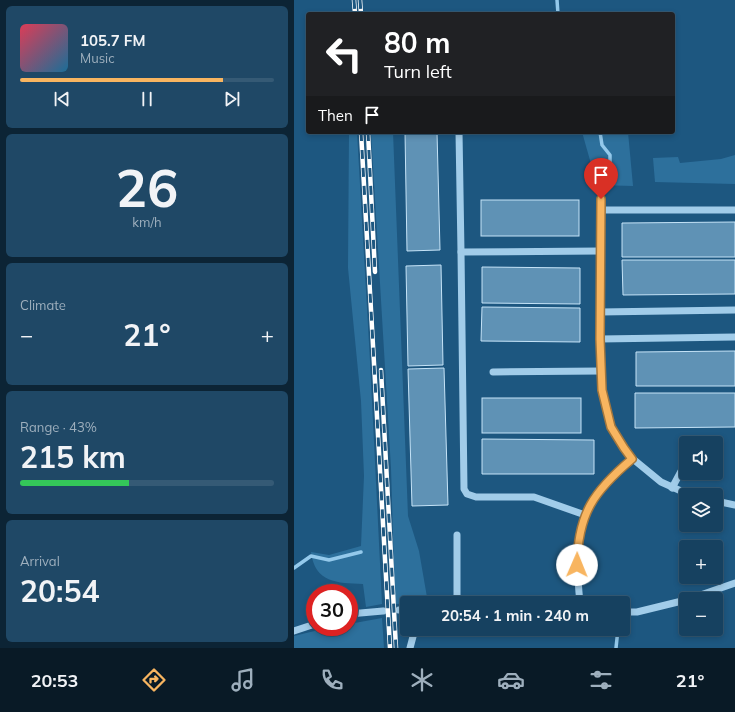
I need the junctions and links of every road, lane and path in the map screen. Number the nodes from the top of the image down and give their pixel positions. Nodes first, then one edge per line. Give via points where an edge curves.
1 (459, 134) edge
2 (601, 199) dead end
3 (601, 210) junction
4 (735, 210) edge
5 (600, 251) junction
6 (461, 252) junction
7 (735, 310) edge
8 (600, 312) junction
9 (735, 337) edge
10 (600, 339) junction
11 (601, 371) junction
12 (493, 372) dead end
13 (632, 459) junction
14 (679, 475) edge
15 (672, 488) junction
16 (679, 491) edge
17 (723, 502) edge
18 (735, 505) edge
19 (585, 515) junction
20 (457, 535) dead end
21 (735, 583) edge
22 (709, 592) edge
23 (457, 596) edge
24 (580, 596) edge
25 (679, 602) edge
26 (383, 611) tunnel mouth
27 (630, 612) edge
28 (358, 613) edge
29 (306, 627) edge
30 (294, 631) edge
31 (413, 636) edge
32 (410, 648) edge

1 - 6 street
2 - 3 street
3 - 4 street
3 - 5 street
5 - 6 street
5 - 8 street
6 - 19 street via 466,494 476,497 534,498
7 - 8 street
8 - 10 street
9 - 10 street
10 - 11 street
11 - 12 street
11 - 13 street via 611,427
13 - 15 street
13 - 19 street via 602,488
14 - 15 street
15 - 16 street
17 - 18 street
19 - 24 street via 578,550
20 - 23 street
21 - 22 street
25 - 27 street
26 - 28 street
29 - 30 street
31 - 32 street

